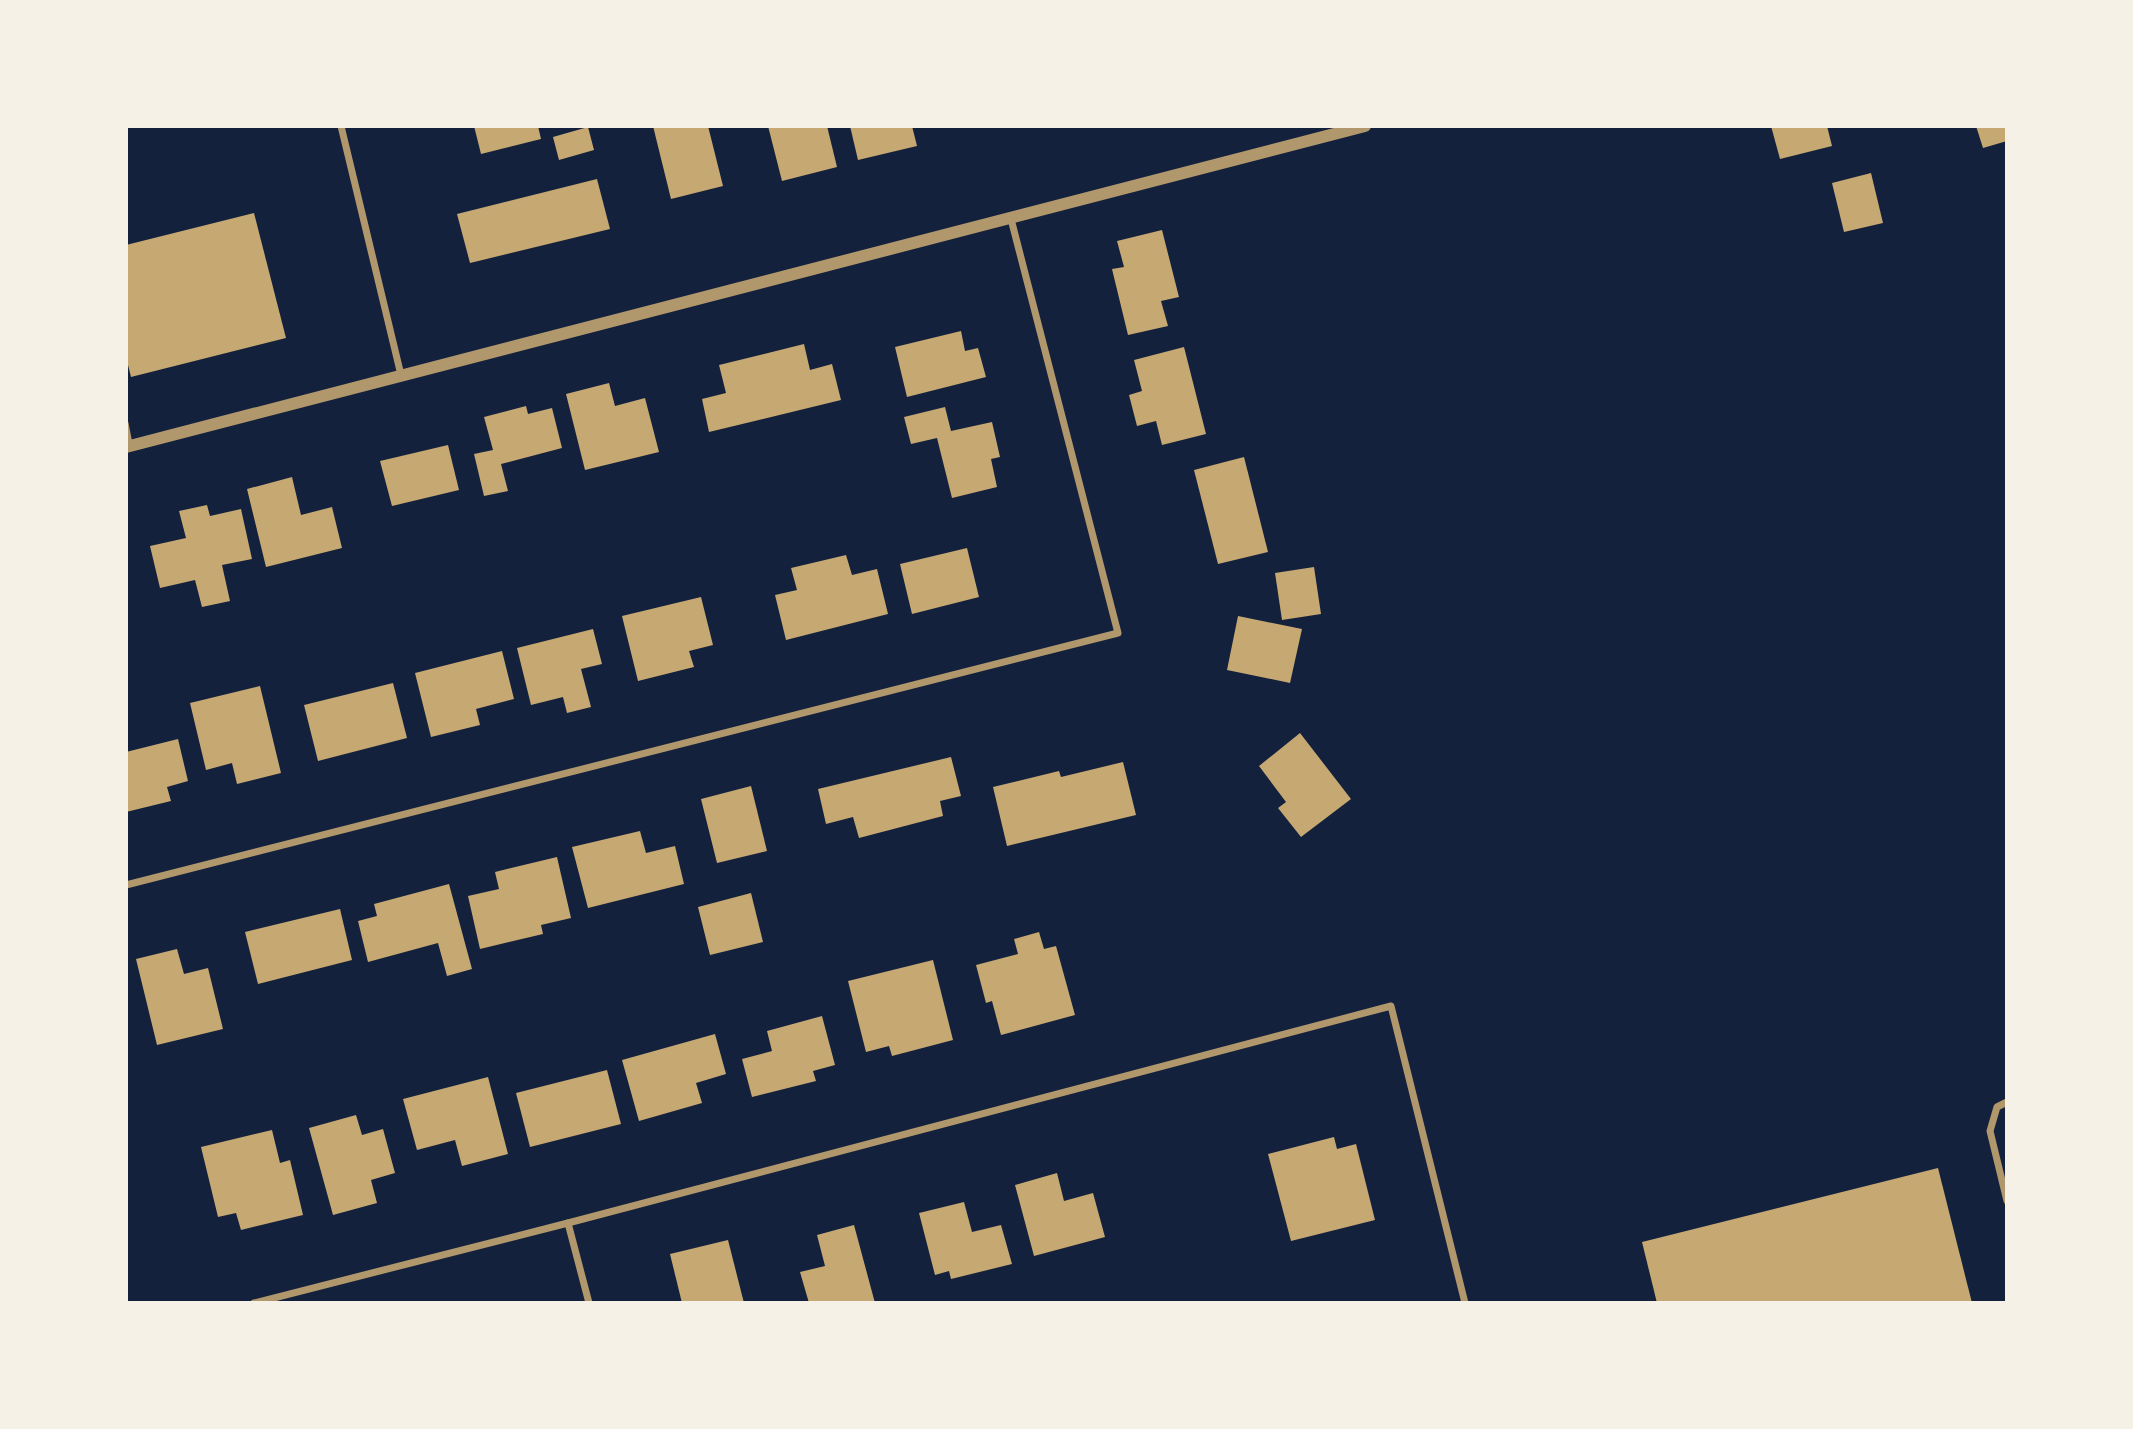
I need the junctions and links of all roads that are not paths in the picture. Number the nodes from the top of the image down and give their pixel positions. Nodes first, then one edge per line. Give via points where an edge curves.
1 (341, 126) edge
2 (1366, 126) edge
3 (1011, 219) junction
4 (401, 375) junction
5 (126, 423) edge
6 (128, 446) edge
7 (126, 885) edge
8 (2007, 1102) edge
9 (2007, 1200) edge
10 (568, 1223) junction
11 (254, 1303) edge
12 (589, 1303) edge
13 (1465, 1303) edge

1 - 4 street
2 - 3 street
3 - 4 street
3 - 7 street via 1118,633
4 - 6 street
5 - 6 lane
8 - 9 street via 1997,1107 1990,1131
10 - 11 street
10 - 12 street
10 - 13 street via 1391,1006

